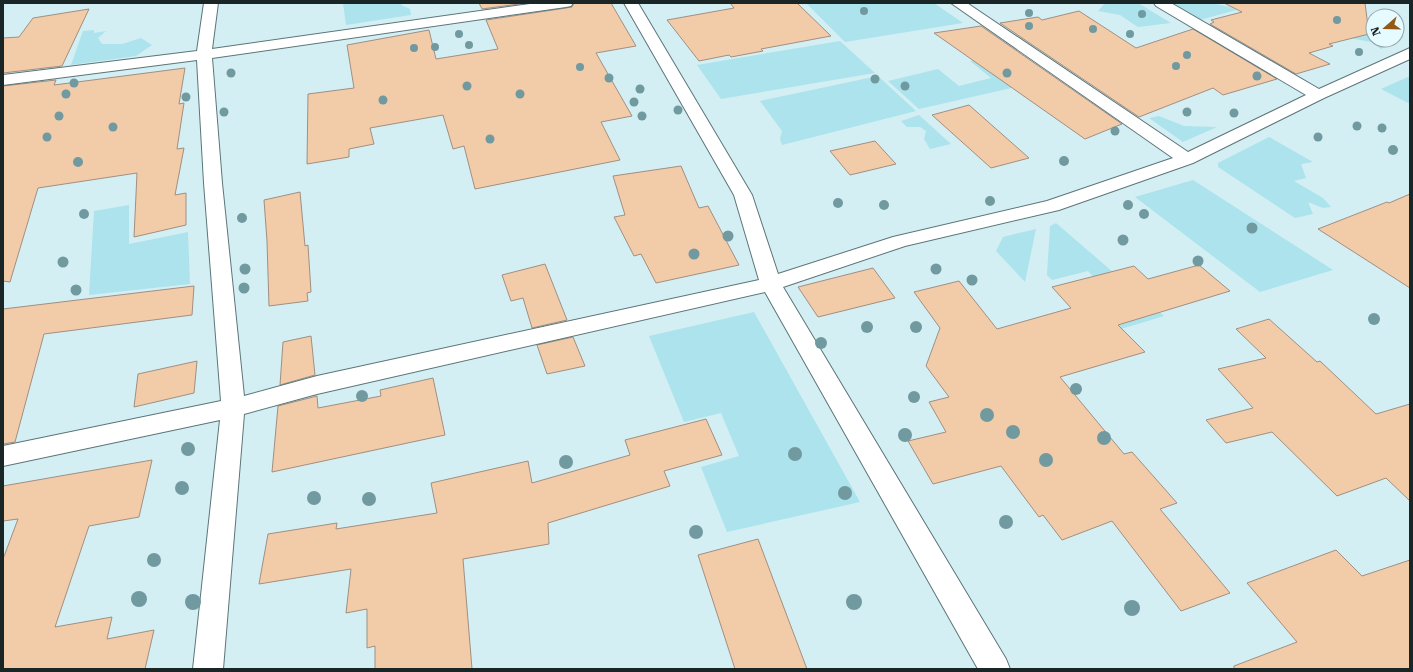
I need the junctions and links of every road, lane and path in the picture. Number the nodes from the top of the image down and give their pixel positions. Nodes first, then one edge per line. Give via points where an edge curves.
1 (211, 3) edge
2 (566, 3) edge
3 (631, 3) edge
4 (958, 3) edge
5 (1161, 3) edge
6 (1410, 53) edge
7 (204, 55) junction
8 (3, 80) edge
9 (1318, 95) junction
10 (1187, 160) junction
11 (771, 284) junction
12 (233, 408) junction
13 (3, 456) edge
14 (208, 669) edge
15 (995, 669) edge

1 - 7 street
2 - 7 street
3 - 11 street via 743,195
4 - 10 street
5 - 9 street
6 - 9 street
7 - 8 street
7 - 12 street
9 - 10 street
10 - 11 street via 1052,206 900,241
11 - 12 street via 317,385
11 - 15 street
12 - 13 street
12 - 14 street

